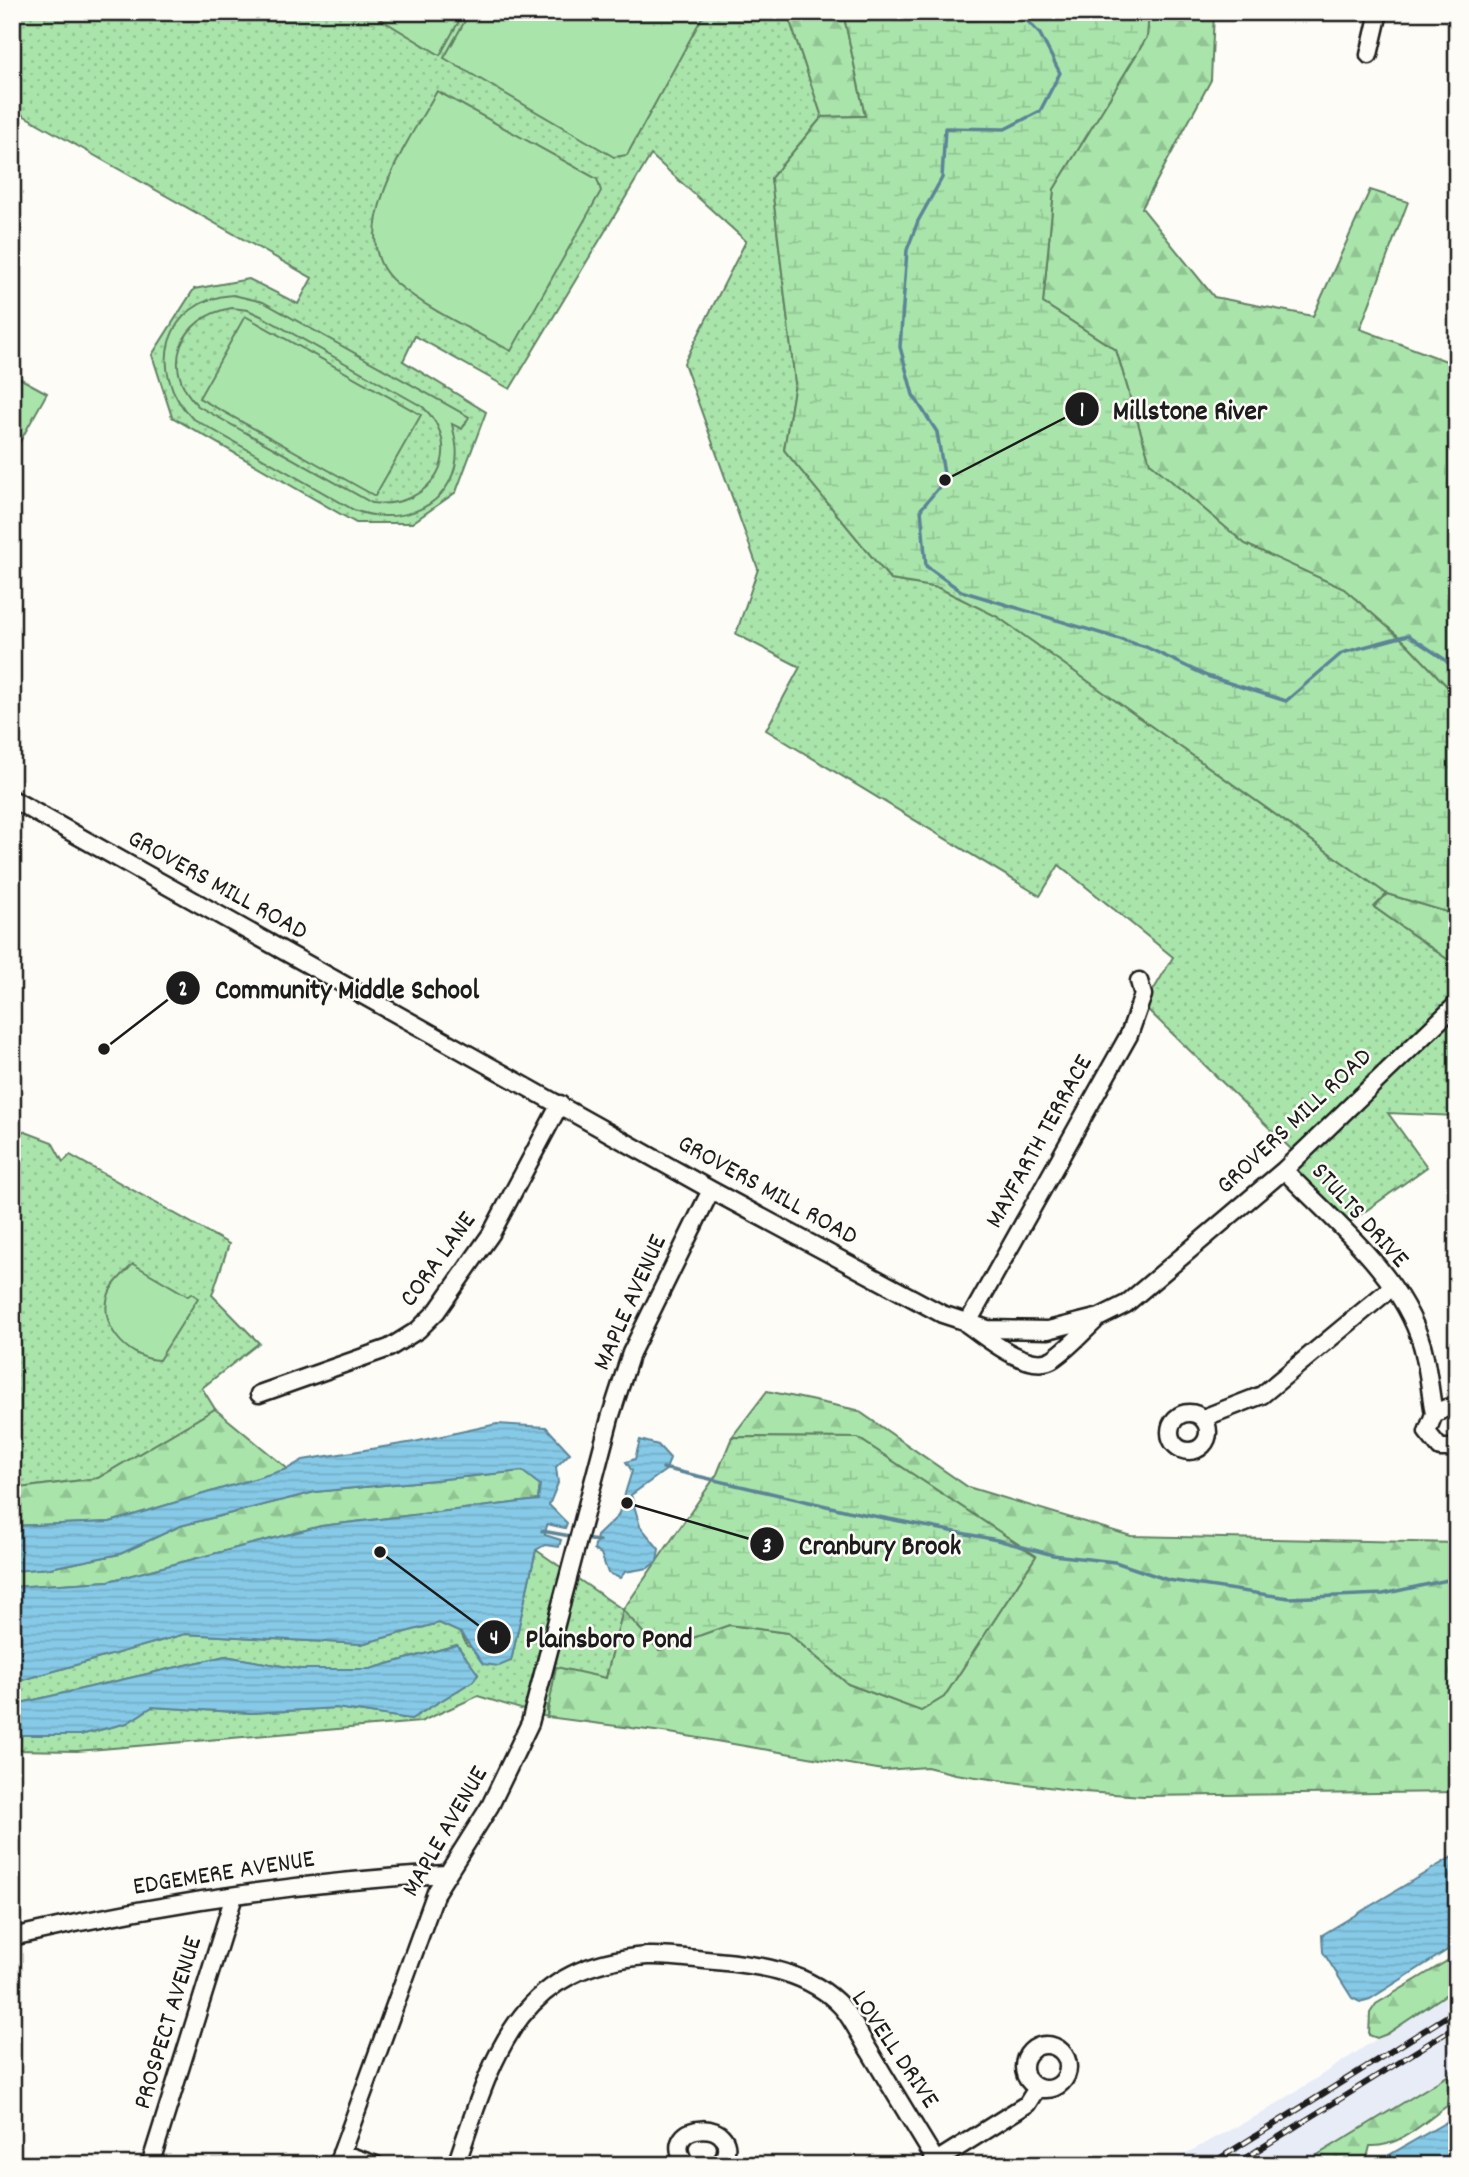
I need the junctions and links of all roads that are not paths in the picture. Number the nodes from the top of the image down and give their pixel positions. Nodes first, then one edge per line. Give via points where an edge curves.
1 (1379, 12) edge
2 (1369, 55) dead end
3 (12, 799) edge
4 (1139, 981) dead end
5 (1457, 1004) edge
6 (560, 1104) junction
7 (1284, 1170) junction
8 (711, 1190) junction
9 (1391, 1288) junction
10 (1100, 1317) junction
11 (967, 1324) junction
12 (258, 1394) dead end
13 (1457, 1410) edge
14 (1434, 1413) junction
15 (1203, 1418) dead end
16 (1457, 1448) edge
17 (445, 1874) junction
18 (234, 1896) junction
19 (12, 1937) edge
20 (1037, 2088) dead end
21 (339, 2159) edge
22 (933, 2163) edge
23 (721, 2164) edge
24 (149, 2165) edge
25 (376, 2165) edge
26 (456, 2165) edge
27 (686, 2165) edge

1 - 2 street
3 - 6 street, GROVERS MILL ROAD
4 - 11 street, MAYFARTH TERRACE via 1143,995 1129,1035
5 - 7 street, GROVERS MILL ROAD
6 - 8 street, GROVERS MILL ROAD
6 - 12 street, CORA LANE via 491,1234 437,1311 418,1330 389,1348
7 - 9 street, STULTS DRIVE via 1376,1264
7 - 10 street, GROVERS MILL ROAD via 1146,1289
8 - 11 street, GROVERS MILL ROAD
8 - 17 street, MAPLE AVENUE via 631,1353 526,1734 490,1805
9 - 14 street, STULTS DRIVE via 1422,1344
9 - 15 street via 1262,1395
10 - 11 street, GROVERS MILL ROAD via 1048,1331 1018,1332
10 - 11 street via 1044,1363 1034,1363 999,1346
13 - 14 street
14 - 16 street, STULTS DRIVE via 1427,1426 1430,1439 1440,1448
17 - 18 street, EDGEMERE AVENUE via 364,1878
17 - 21 street, MAPLE AVENUE
18 - 19 street, EDGEMERE AVENUE
18 - 24 street, PROSPECT AVENUE
20 - 22 street via 1027,2104
21 - 25 street
22 - 26 street, LOVELL DRIVE via 842,2008 814,1984 747,1964 649,1956 603,1962 573,1973 543,1993 522,2015 500,2046
23 - 27 street via 726,2148 722,2137 701,2127 682,2140 680,2154

